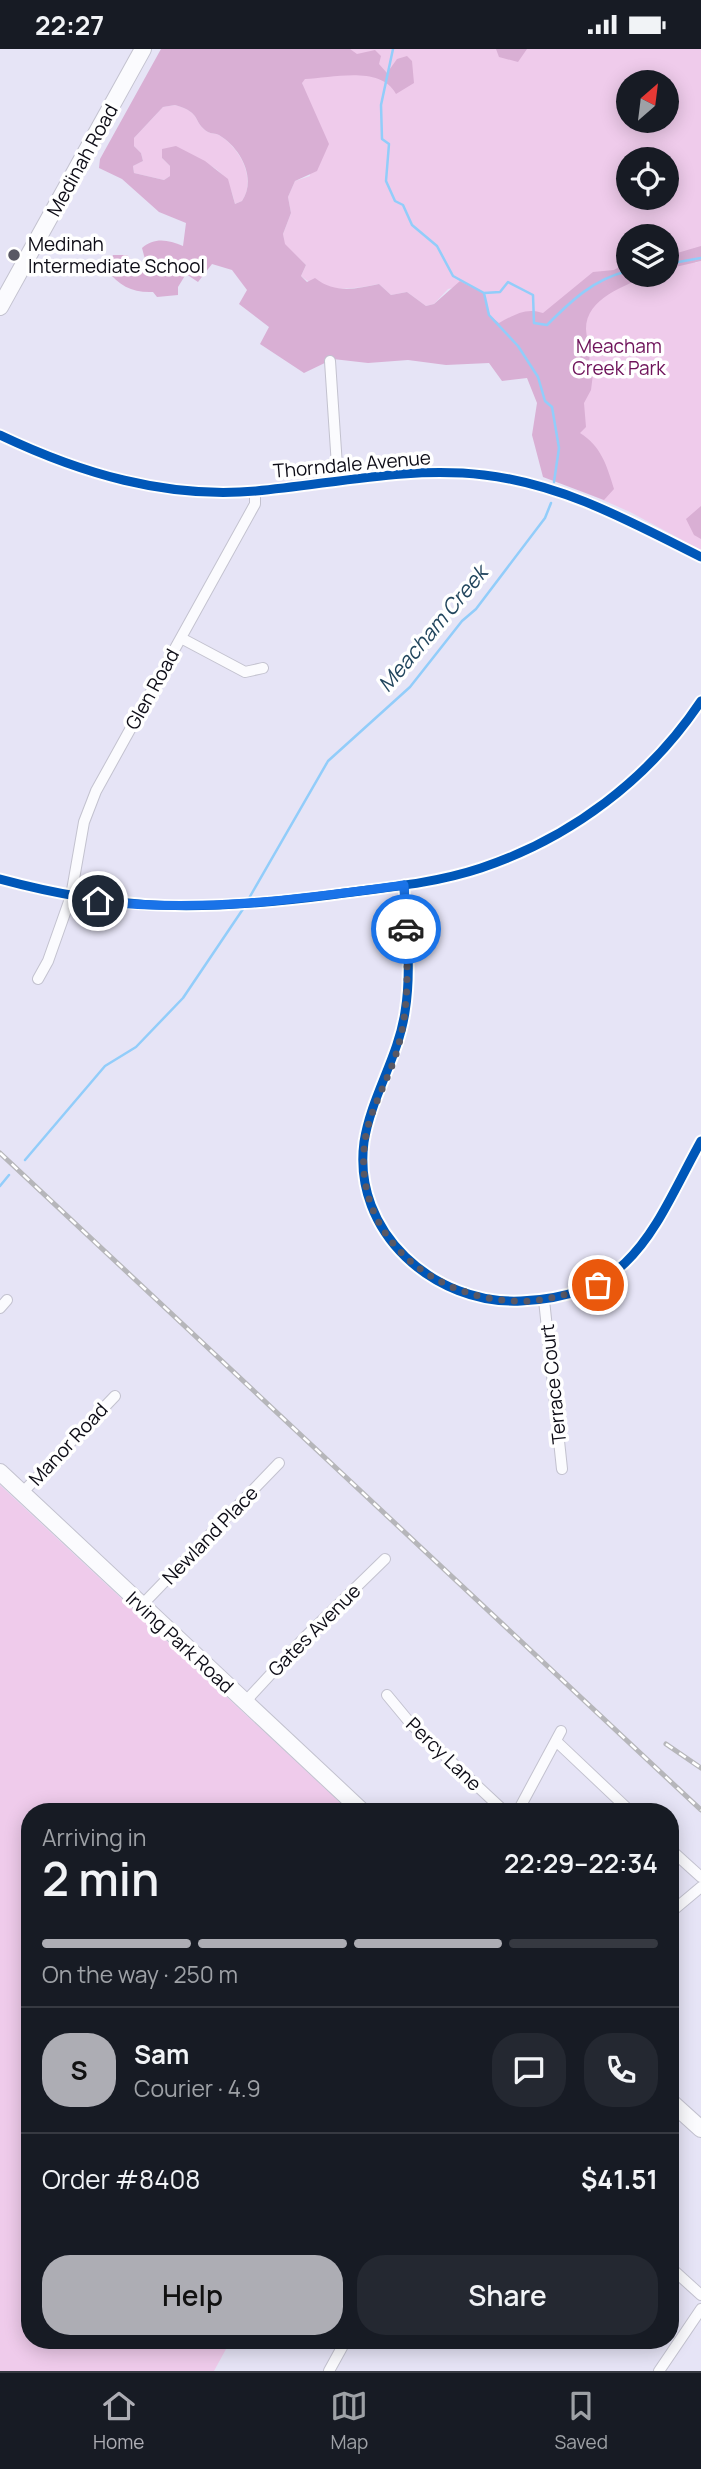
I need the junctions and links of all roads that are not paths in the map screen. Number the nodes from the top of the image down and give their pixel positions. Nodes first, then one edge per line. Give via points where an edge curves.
1 (143, 49) edge
2 (0, 307) edge
3 (330, 361) dead end
4 (0, 435) edge
5 (338, 481) junction
6 (255, 491) junction
7 (701, 557) edge
8 (181, 638) junction
9 (263, 668) dead end
10 (701, 701) edge
11 (0, 880) edge
12 (404, 885) junction
13 (71, 896) junction
14 (38, 979) dead end
15 (701, 1141) edge
16 (544, 1300) junction
17 (115, 1395) dead end
18 (279, 1463) dead end
19 (562, 1469) dead end
20 (0, 1472) edge
21 (22, 1493) junction
22 (385, 1559) dead end
23 (141, 1606) junction
24 (387, 1695) dead end
25 (245, 1702) junction
26 (353, 1803) edge
27 (495, 1803) edge
28 (522, 1803) edge
29 (622, 1803) edge
30 (679, 1857) edge
31 (701, 1877) edge
32 (701, 1887) edge
33 (679, 1905) edge
34 (679, 2109) edge
35 (701, 2129) edge
36 (679, 2275) edge
37 (701, 2295) edge
38 (701, 2309) edge
39 (679, 2341) edge
40 (341, 2349) edge
41 (674, 2349) edge
42 (329, 2371) edge
43 (659, 2371) edge

1 - 2 main road, Medinah Road
3 - 5 street
4 - 6 street, Thorndale Avenue via 78,469 114,479 192,491
5 - 6 street, Thorndale Avenue
5 - 7 street, Thorndale Avenue via 423,473 511,479 605,509
6 - 8 street, Glen Road via 255,504
8 - 9 street via 245,672
8 - 13 street, Glen Road via 96,791 84,822
10 - 12 street via 656,758 585,817 481,868
11 - 13 street
12 - 13 street via 242,905 144,906
12 - 16 street via 406,1008 394,1059 368,1124 363,1153 370,1203 387,1237 432,1278 468,1294
13 - 14 street, Glen Road
15 - 16 street via 632,1259 598,1285
16 - 19 street, Terrace Court
17 - 21 street, Manor Road
18 - 23 street, Newland Place
20 - 21 main road, Irving Park Road
21 - 23 main road, Irving Park Road
22 - 25 street, Gates Avenue
23 - 25 main road, Irving Park Road
24 - 27 street, Percy Lane via 411,1724
25 - 26 main road, Irving Park Road
28 - 29 street via 558,1736
30 - 31 street
32 - 33 street
34 - 35 main road
36 - 37 street
38 - 39 street
40 - 42 street
41 - 43 street

